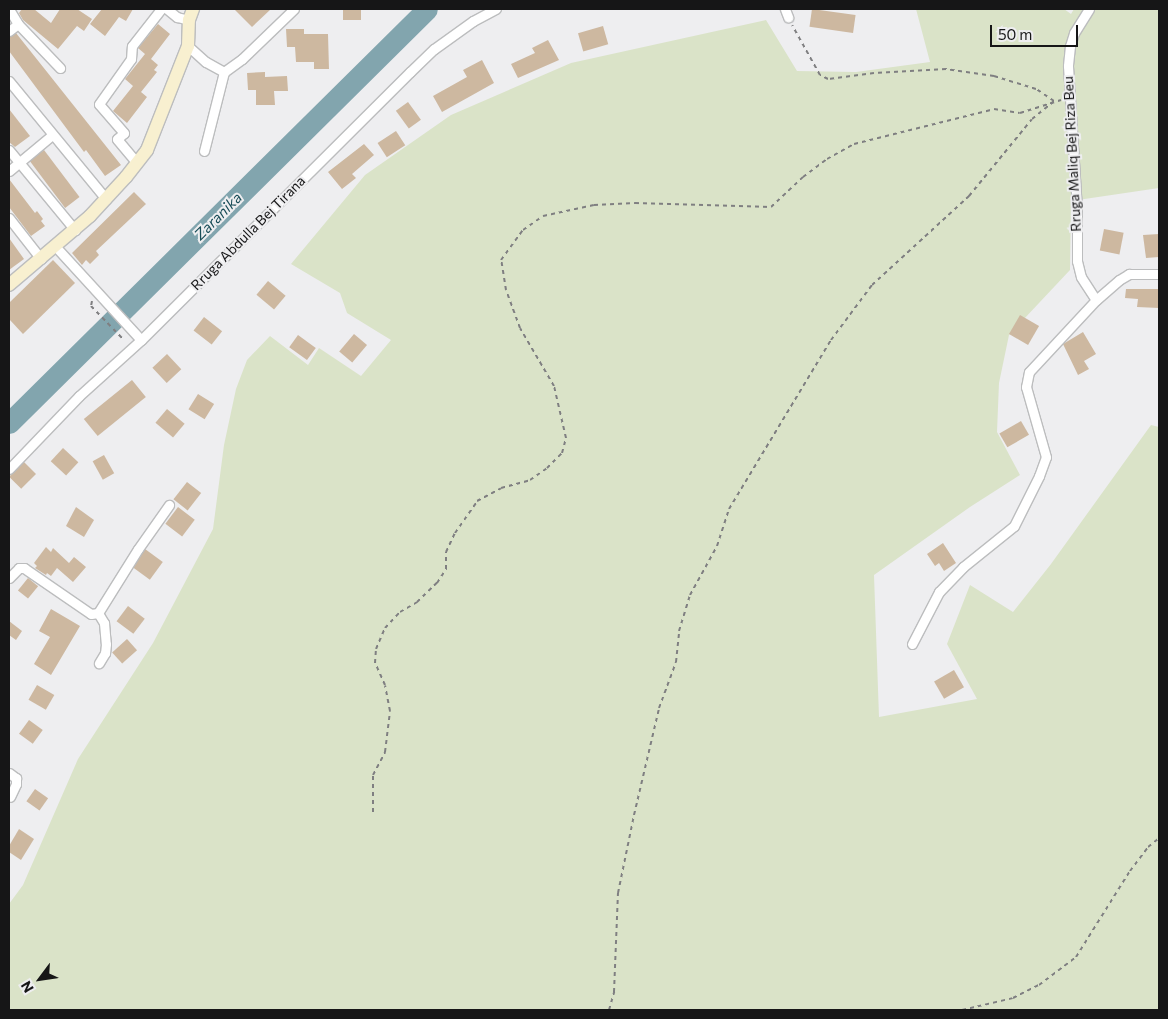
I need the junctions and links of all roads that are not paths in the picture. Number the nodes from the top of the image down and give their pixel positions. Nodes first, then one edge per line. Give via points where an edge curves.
1 (9, 9) edge
2 (161, 9) edge
3 (167, 9) edge
4 (294, 9) edge
5 (496, 9) edge
6 (1089, 9) edge
7 (191, 14) edge
8 (18, 24) junction
9 (9, 31) edge
10 (188, 46) junction
11 (60, 68) dead end
12 (224, 72) junction
13 (9, 81) edge
14 (52, 135) junction
15 (9, 150) edge
16 (204, 151) dead end
17 (19, 162) junction
18 (137, 163) junction
19 (9, 170) edge
20 (106, 199) junction
21 (9, 218) edge
22 (75, 230) junction
23 (55, 246) junction
24 (40, 259) junction
25 (1159, 274) edge
26 (9, 284) edge
27 (1096, 300) junction
28 (141, 340) junction
29 (9, 469) edge
30 (169, 505) dead end
31 (9, 578) edge
32 (98, 613) junction
33 (912, 644) dead end
34 (99, 663) dead end
35 (9, 774) edge
36 (10, 798) edge

1 - 8 street
2 - 18 street via 132,46 131,59 99,104 124,133 117,139
3 - 7 street via 177,17
4 - 12 street
5 - 28 street, Rruga Abdulla Bej Tirana via 434,49
6 - 27 street, Rruga Maliq Bej Riza Beu via 1070,46 1070,99 1077,208 1076,262 1080,277
7 - 10 street
8 - 9 street
8 - 11 street
10 - 12 street
10 - 18 street via 147,150
12 - 16 street
13 - 14 street
14 - 17 street
14 - 20 street
15 - 17 street
17 - 19 street
17 - 22 street
18 - 20 street
20 - 22 street
21 - 24 street
22 - 23 street
23 - 24 street
23 - 28 street
24 - 26 street
25 - 27 street via 1129,274
27 - 33 street via 1029,372 1026,387 1046,456 1014,526 963,566 939,592
28 - 29 street, Rruga Abdulla Bej Tirana via 79,396
30 - 32 street
31 - 32 street via 19,568 24,568 91,614
32 - 34 street via 104,623 106,644 105,654
35 - 36 street via 16,778

